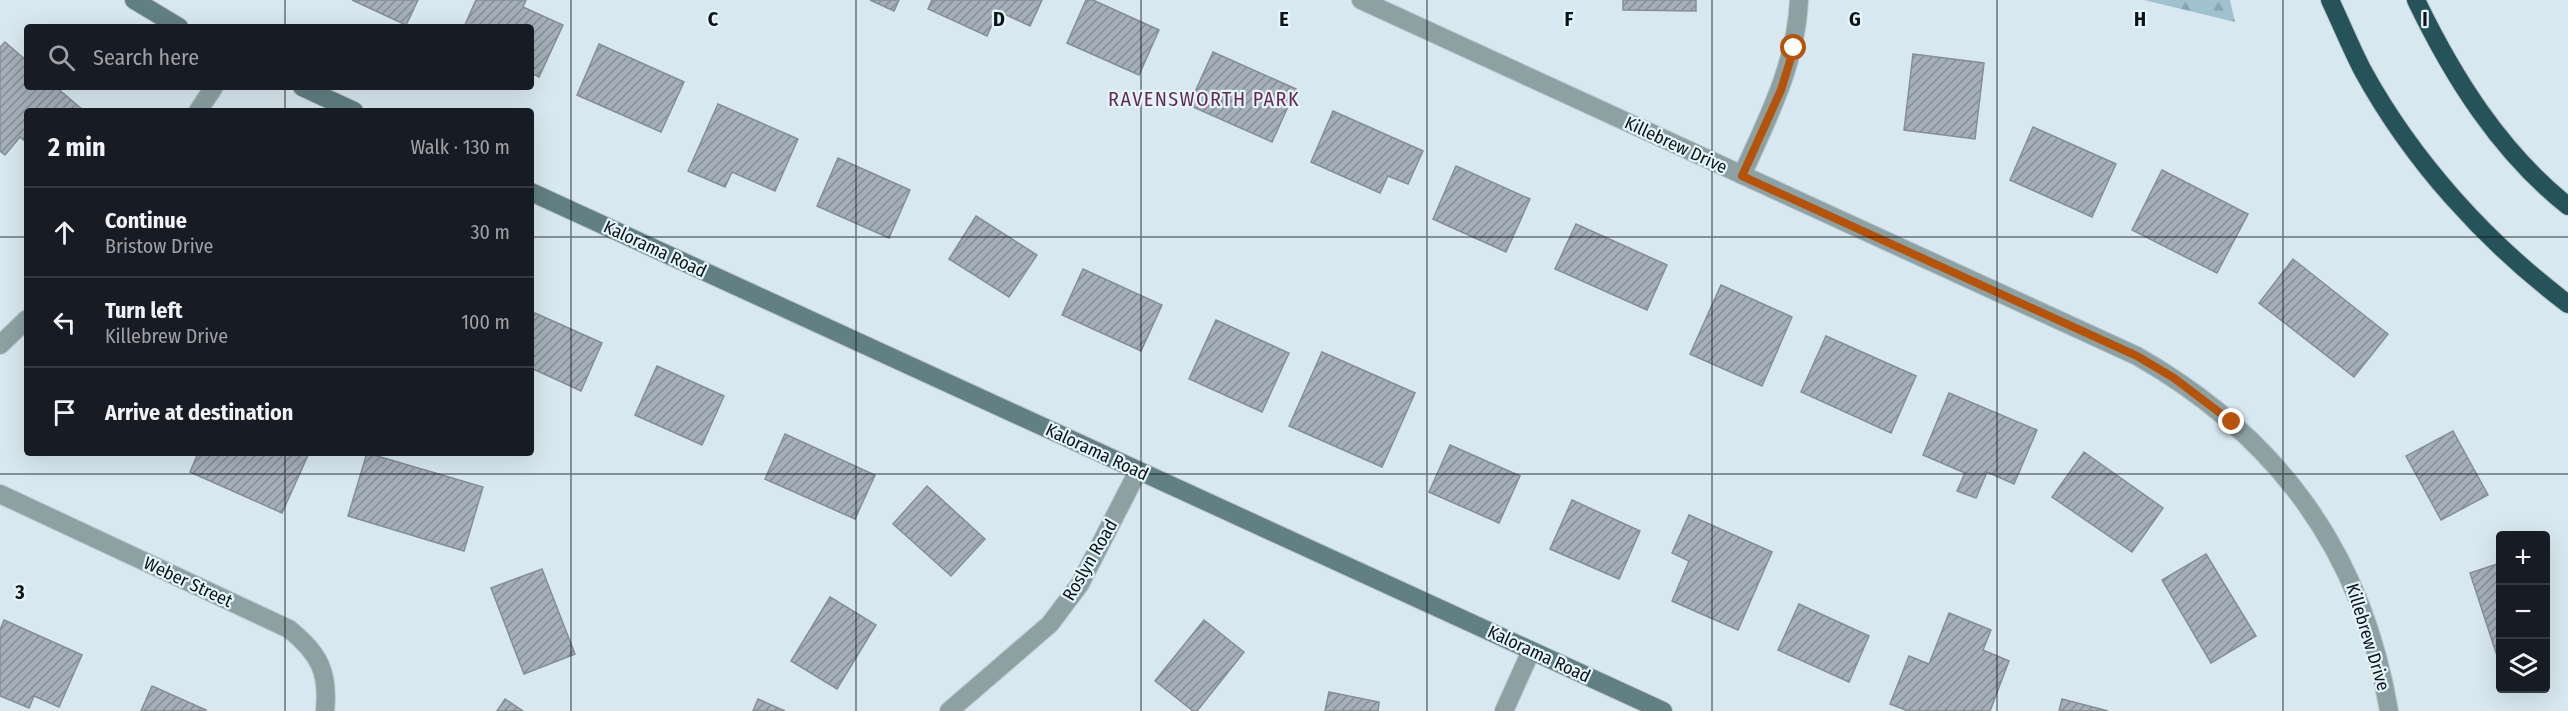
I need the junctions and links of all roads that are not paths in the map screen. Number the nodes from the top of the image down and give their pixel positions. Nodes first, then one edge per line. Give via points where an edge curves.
1 (134, 0) edge
2 (1361, 0) edge
3 (1798, 0) edge
4 (2330, 0) edge
5 (2416, 0) edge
6 (174, 24) edge
7 (212, 90) edge
8 (308, 90) edge
9 (200, 108) edge
10 (348, 108) edge
11 (1742, 176) junction
12 (534, 193) edge
13 (2568, 206) edge
14 (2568, 304) edge
15 (24, 322) edge
16 (0, 345) edge
17 (1138, 471) junction
18 (0, 494) edge
19 (1531, 651) junction
20 (325, 711) edge
21 (949, 711) edge
22 (1504, 711) edge
23 (1663, 711) edge
24 (2389, 711) edge

1 - 6 street
2 - 11 street, Killebrew Drive
3 - 11 street via 1794,48 1781,90
4 - 14 highway via 2369,80 2397,126 2443,187 2497,245
5 - 13 highway via 2441,53 2479,111 2516,157
7 - 9 street
8 - 10 street
11 - 24 street, Killebrew Drive via 2137,356 2174,378 2232,422 2279,469 2318,520 2347,570 2383,675
12 - 17 street, Kalorama Road
15 - 16 street
17 - 19 street, Kalorama Road
17 - 21 street, Roslyn Road via 1080,584 1050,624
18 - 20 street, Weber Street via 290,629 308,644 322,666 327,692
19 - 22 street
19 - 23 street, Kalorama Road

